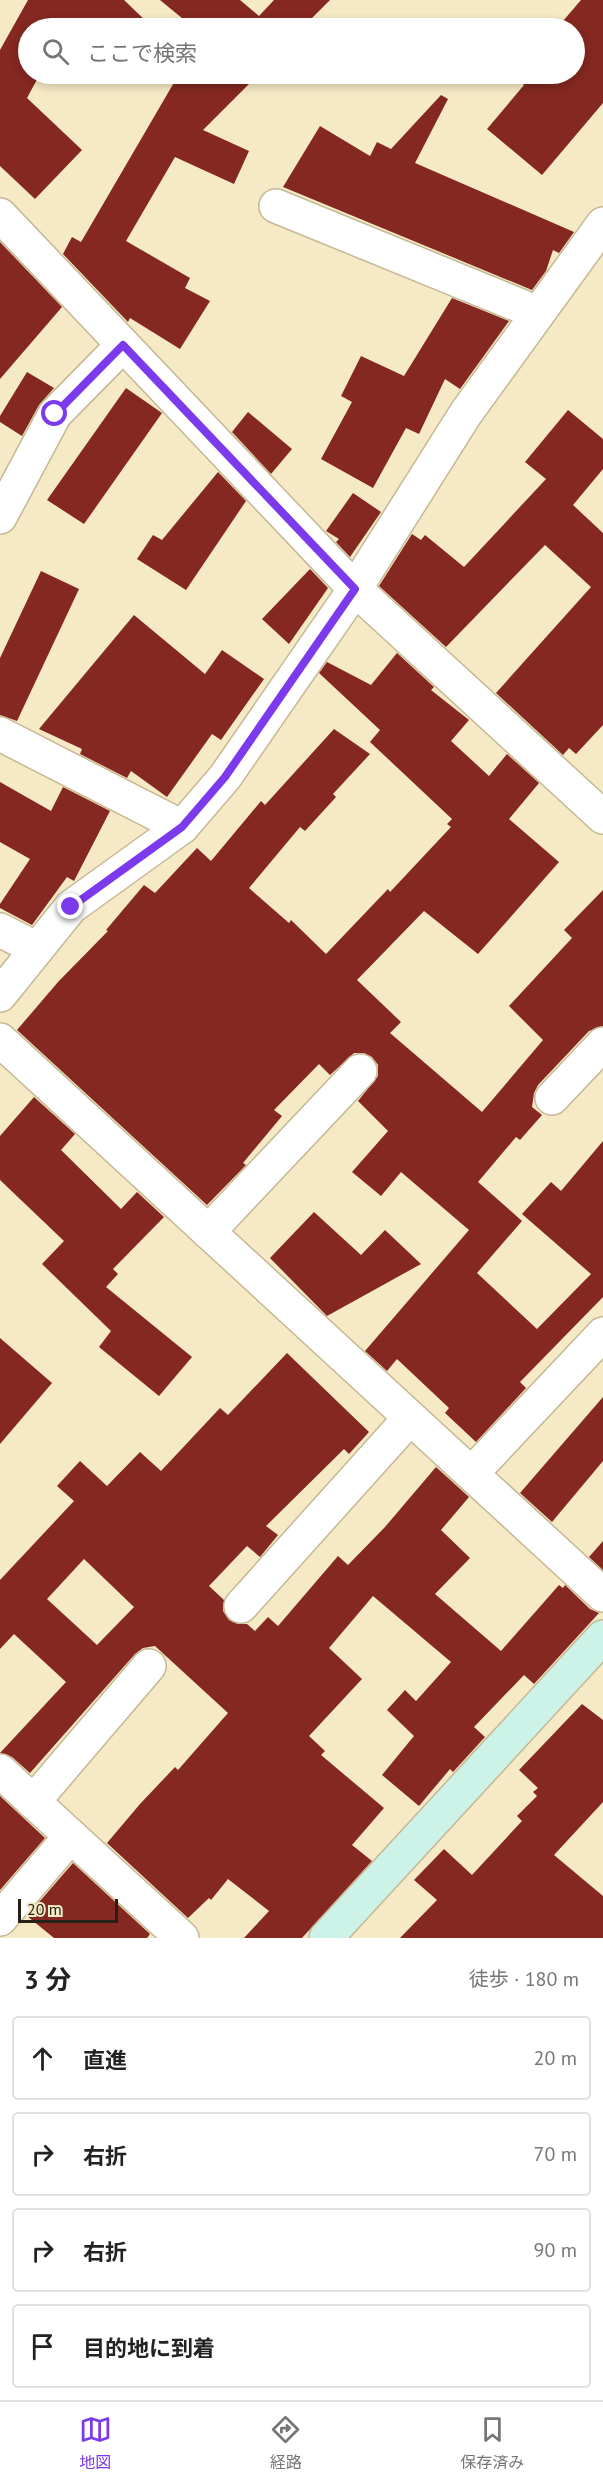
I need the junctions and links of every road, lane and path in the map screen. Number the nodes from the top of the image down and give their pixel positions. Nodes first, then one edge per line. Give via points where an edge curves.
1 (276, 206) dead end
2 (0, 215) edge
3 (603, 224) edge
4 (538, 313) junction
5 (123, 345) junction
6 (0, 517) edge
7 (355, 589) junction
8 (0, 734) edge
9 (603, 817) edge
10 (182, 827) junction
11 (0, 930) edge
12 (37, 949) junction
13 (0, 996) edge
14 (0, 1040) edge
15 (603, 1044) edge
16 (360, 1071) dead end
17 (552, 1098) dead end
18 (208, 1232) junction
19 (603, 1334) edge
20 (410, 1418) junction
21 (472, 1473) junction
22 (603, 1595) edge
23 (241, 1606) dead end
24 (603, 1637) edge
25 (149, 1666) dead end
26 (0, 1771) edge
27 (33, 1802) junction
28 (71, 1836) junction
29 (0, 1919) edge
30 (182, 1938) edge
31 (326, 1938) edge

1 - 4 street
2 - 5 street
3 - 4 street
4 - 7 street via 466,413
5 - 6 street via 55,414
5 - 7 street
7 - 9 street
7 - 10 street via 225,777
8 - 10 street
10 - 12 street via 71,907
11 - 12 street
12 - 13 street
14 - 18 street
15 - 17 street
16 - 18 street
18 - 20 street
19 - 21 street
20 - 21 street
20 - 23 street
21 - 22 street
24 - 31 street
25 - 27 street
26 - 27 street
27 - 28 street
28 - 29 street
28 - 30 street

